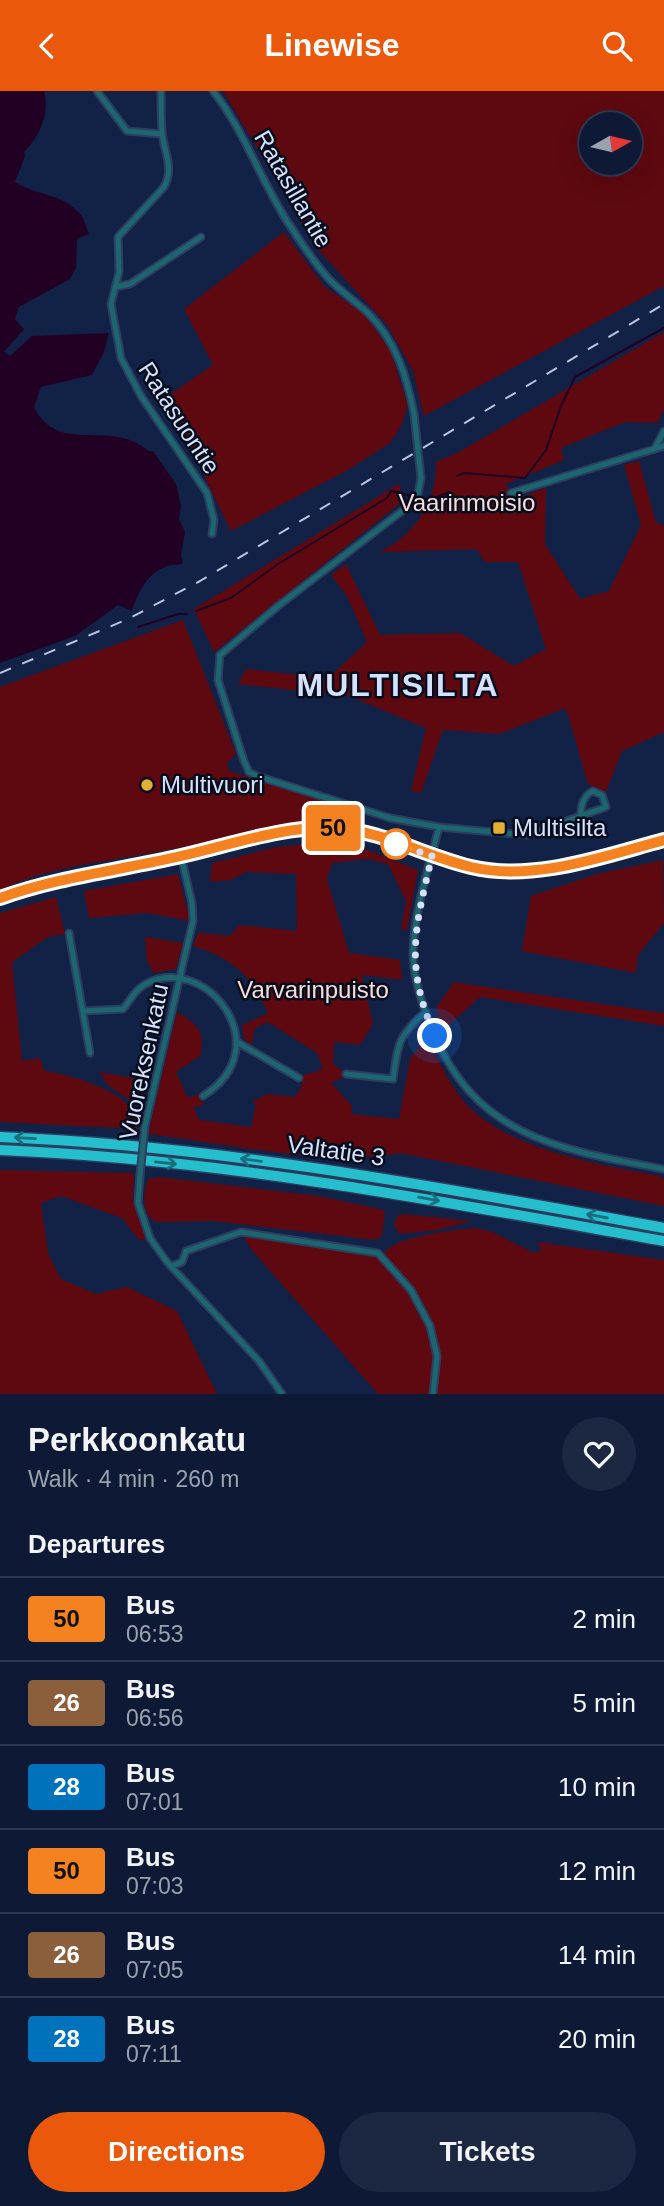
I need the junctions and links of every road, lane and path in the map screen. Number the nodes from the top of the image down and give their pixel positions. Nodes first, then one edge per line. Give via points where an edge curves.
1 (97, 91) edge
2 (161, 91) edge
3 (213, 91) edge
4 (162, 134) junction
5 (201, 237) dead end
6 (115, 287) junction
7 (664, 431) edge
8 (664, 446) edge
9 (654, 449) junction
10 (511, 493) dead end
11 (212, 534) dead end
12 (581, 816) junction
13 (439, 827) junction
14 (664, 840) edge
15 (181, 856) junction
16 (432, 856) junction
17 (0, 898) edge
18 (69, 933) dead end
19 (179, 979) junction
20 (83, 1011) junction
21 (426, 1012) junction
22 (237, 1042) junction
23 (90, 1053) dead end
24 (346, 1074) dead end
25 (299, 1078) dead end
26 (203, 1096) dead end
27 (0, 1137) edge
28 (0, 1150) edge
29 (664, 1169) edge
30 (664, 1228) edge
31 (664, 1241) edge
32 (172, 1266) junction
33 (282, 1394) edge
34 (433, 1394) edge

1 - 4 street via 127,131
2 - 4 street, Ratasuontie
3 - 13 street, Ratasillantie, bridge via 311,258 370,315 392,346 407,379 421,478 410,505 220,655 218,680 249,772 390,818
4 - 6 street, Ratasuontie via 169,161 167,181 118,237
5 - 6 street via 130,284
6 - 11 street, Ratasuontie via 111,304 124,367 207,493 214,520
7 - 9 street
8 - 9 street
9 - 10 street
12 - 12 street via 606,807 600,793 588,794
12 - 13 street via 527,835
13 - 16 street
14 - 16 main road via 518,871 472,867
15 - 16 main road via 279,834 331,828 372,835
15 - 17 main road
15 - 19 street, Vuoreksenkatu via 194,916
16 - 21 street via 413,953
18 - 20 street
19 - 20 street via 146,984 123,1009
19 - 22 street via 218,998 232,1020
19 - 32 street, Vuoreksenkatu, bridge via 145,1126 138,1203 143,1223
20 - 23 street
21 - 24 street via 399,1040 393,1079
21 - 29 street via 451,1067 498,1117 560,1148
22 - 25 street
22 - 26 street via 230,1070
30 -> 27 highway, Valtatie 3 via 262,1161 129,1145
28 -> 31 highway, Valtatie 3 via 273,1176
32 - 33 street, Vuoreksenkatu via 232,1329
32 - 34 street via 182,1262 186,1251 237,1232 378,1253 411,1290 430,1326 437,1356

